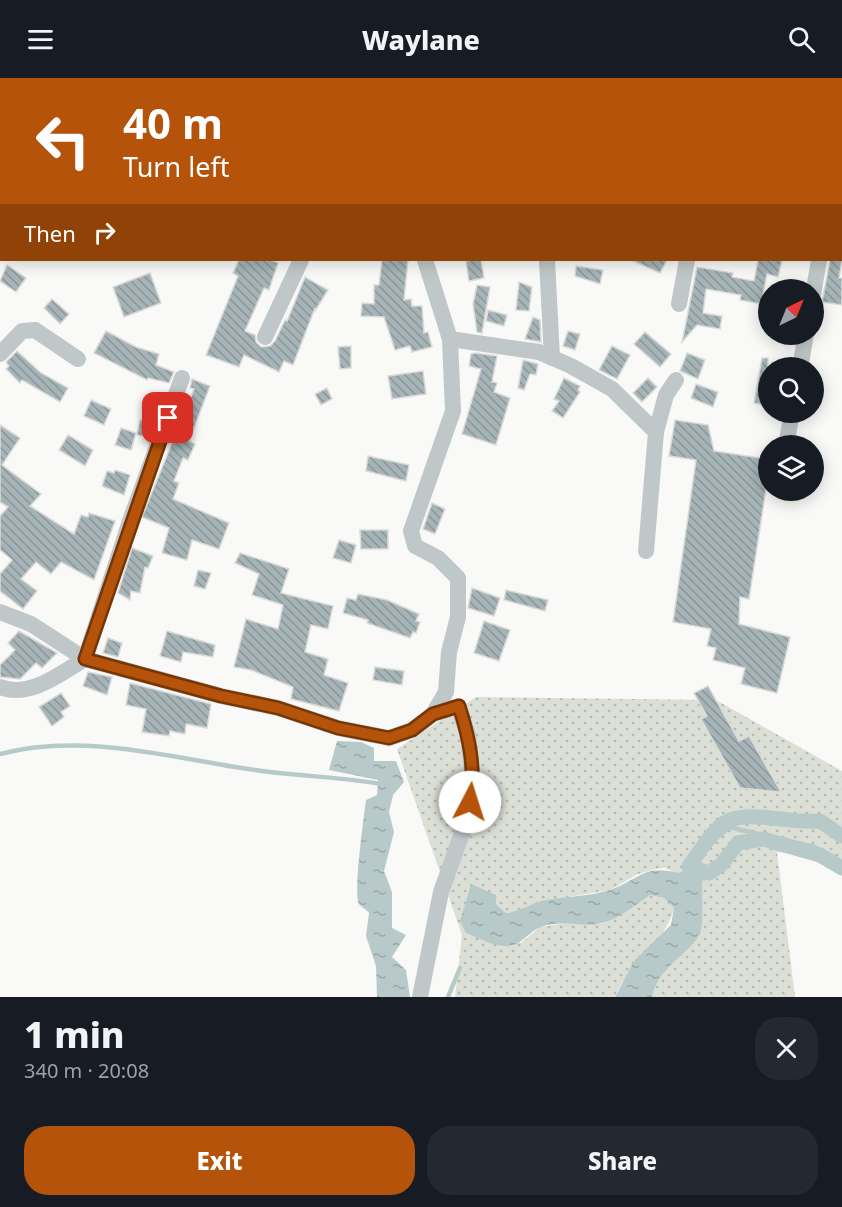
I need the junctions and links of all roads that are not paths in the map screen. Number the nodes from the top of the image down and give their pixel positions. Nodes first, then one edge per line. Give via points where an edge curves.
1 (301, 261) edge
2 (425, 261) edge
3 (547, 261) edge
4 (687, 261) edge
5 (819, 261) edge
6 (816, 279) edge
7 (679, 304) dead end
8 (265, 337) dead end
9 (450, 339) junction
10 (0, 354) edge
11 (552, 358) junction
12 (78, 359) dead end
13 (183, 378) dead end
14 (676, 380) dead end
15 (656, 432) junction
16 (646, 550) dead end
17 (0, 612) edge
18 (85, 659) junction
19 (0, 687) edge
20 (433, 714) junction
21 (420, 997) edge

1 - 8 street
2 - 9 street
3 - 11 street
4 - 7 street
5 - 6 street
9 - 11 street via 539,352
9 - 20 street via 453,411 411,531 415,546 438,558 458,579 458,617 448,652 446,692
10 - 12 street via 22,331 35,330
11 - 15 street via 612,388
13 - 18 street
14 - 15 street via 666,395
15 - 16 street
17 - 18 street via 31,624
18 - 19 street via 36,686 16,691
18 - 20 street via 278,708 338,728 389,738 412,730
20 - 21 street via 459,706 468,735 473,782 466,822 441,892

